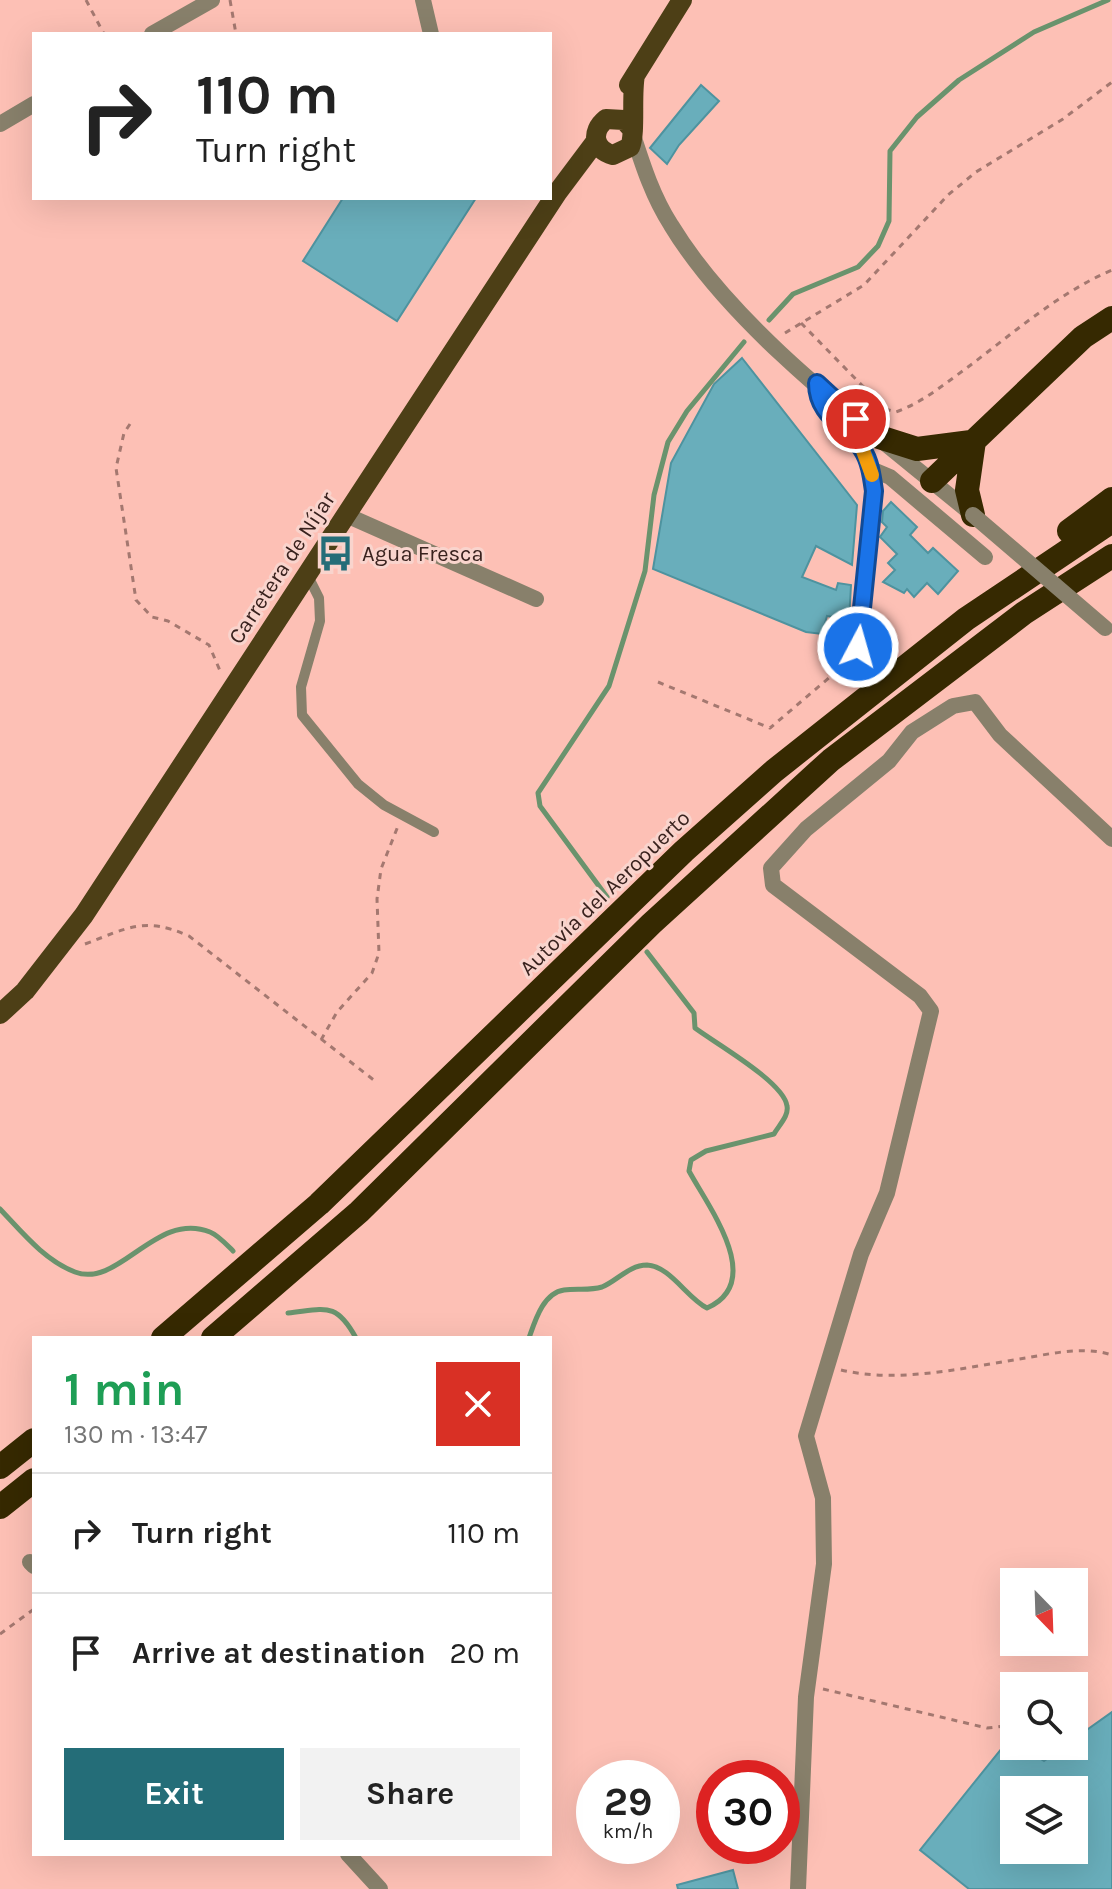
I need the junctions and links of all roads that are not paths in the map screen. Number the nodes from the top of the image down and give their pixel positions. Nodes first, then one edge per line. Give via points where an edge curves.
1 (212, 0) edge
2 (423, 0) edge
3 (682, 0) edge
4 (156, 32) edge
5 (431, 32) edge
6 (635, 75) junction
7 (32, 105) edge
8 (612, 117) junction
9 (0, 124) edge
10 (632, 132) junction
11 (596, 141) junction
12 (620, 154) junction
13 (646, 175) junction
14 (553, 190) edge
15 (547, 200) edge
16 (1112, 318) edge
17 (817, 383) junction
18 (876, 436) junction
19 (974, 441) junction
20 (871, 469) junction
21 (932, 481) junction
22 (1112, 499) edge
23 (346, 515) junction
24 (973, 515) junction
25 (1112, 521) edge
26 (1112, 556) edge
27 (985, 557) dead end
28 (1112, 567) edge
29 (307, 574) junction
30 (536, 599) dead end
31 (1024, 613) junction
32 (966, 619) junction
33 (1108, 631) edge
34 (858, 647) road end
35 (434, 832) dead end
36 (1112, 839) edge
37 (0, 1014) edge
38 (165, 1336) edge
39 (215, 1336) edge
40 (32, 1442) edge
41 (0, 1467) edge
42 (32, 1482) edge
43 (0, 1507) edge
44 (350, 1856) edge
45 (380, 1889) edge
46 (798, 1889) edge

1 - 4 street
2 - 5 street
3 - 6 main road
6 - 8 main road
6 - 10 main road
7 - 9 street
8 - 10 main road via 624,120
8 - 11 main road via 600,123
10 - 12 main road via 630,147
10 - 13 street
11 - 12 main road via 602,151
11 - 14 main road, Carretera de Níjar
12 - 13 street
13 - 17 street via 670,224 710,280
15 - 23 main road, Carretera de Níjar
16 - 19 highway via 1083,337
17 - 18 street
17 - 20 street via 821,406 862,448
18 - 19 highway via 917,449
18 - 21 street
19 - 21 highway
19 - 24 highway via 967,490
20 - 27 street via 890,477
20 - 34 street via 874,491
21 - 24 street
22 - 32 highway
23 - 29 main road, Carretera de Níjar
23 - 30 street
24 - 33 street, bridge
25 - 32 highway, Autovía del Aeropuerto
26 - 31 highway
28 - 31 highway
29 - 35 lane via 319,598 320,621 301,687 302,715 358,784
29 - 37 main road, Carretera de Níjar via 55,955
31 - 39 highway via 831,760 719,860 359,1212
32 - 38 highway, Autovía del Aeropuerto via 774,771 684,851 378,1150 262,1257
36 - 46 street via 1000,735 975,702 953,706 912,732 889,761 806,829 771,868 773,885 920,996 931,1011 887,1193 861,1254 806,1436 823,1498 824,1564 808,1685
40 - 41 highway
42 - 43 highway
44 - 45 street

